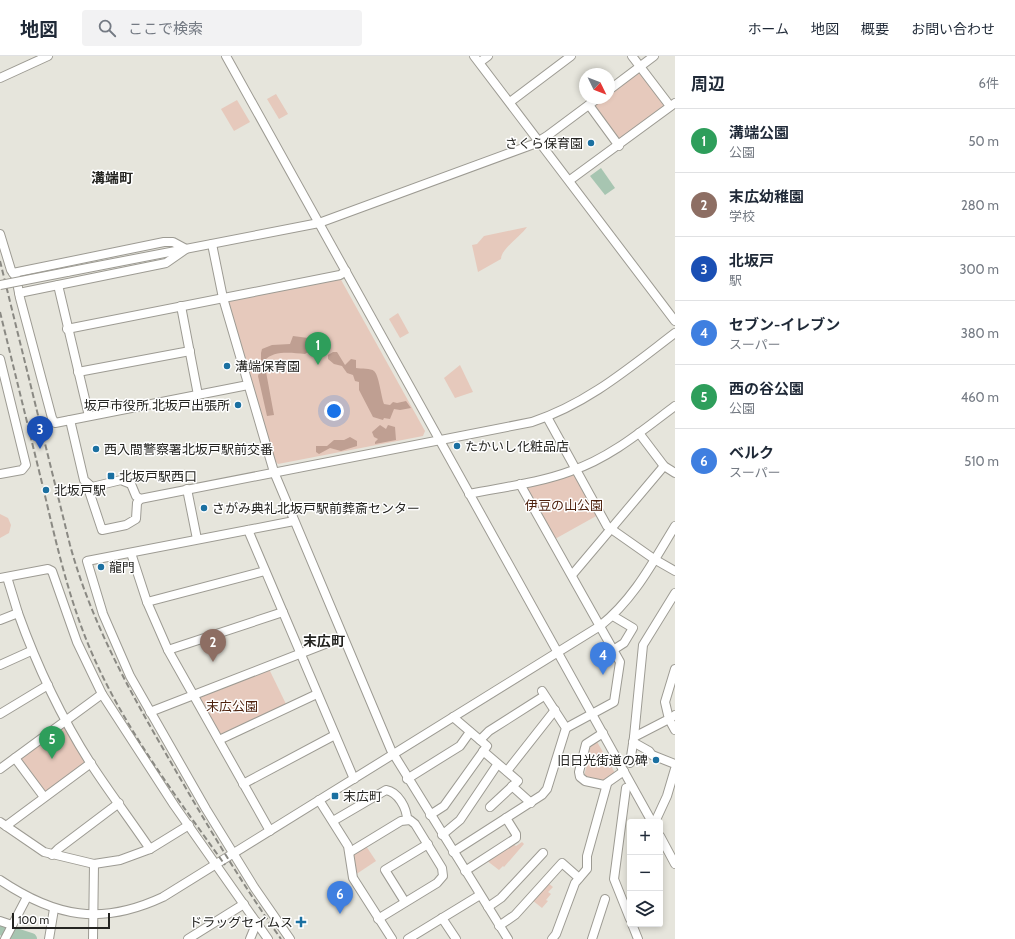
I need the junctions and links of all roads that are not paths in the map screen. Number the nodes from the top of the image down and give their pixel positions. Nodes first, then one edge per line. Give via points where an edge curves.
1 (48, 56) edge
2 (226, 56) edge
3 (488, 56) edge
4 (571, 56) edge
5 (632, 56) edge
6 (654, 56) edge
7 (477, 59) edge
8 (640, 66) junction
9 (0, 78) edge
10 (615, 85) edge
11 (510, 102) junction
12 (673, 104) edge
13 (589, 105) joint
14 (540, 141) junction
15 (619, 146) junction
16 (570, 180) junction
17 (319, 223) junction
18 (0, 234) edge
19 (212, 244) junction
20 (186, 249) junction
21 (346, 271) junction
22 (12, 272) junction
23 (0, 285) edge
24 (58, 285) junction
25 (19, 293) junction
26 (223, 298) junction
27 (180, 306) junction
28 (675, 321) edge
29 (67, 329) junction
30 (675, 333) edge
31 (190, 351) junction
32 (0, 359) edge
33 (78, 372) junction
34 (248, 385) junction
35 (198, 395) junction
36 (675, 406) edge
37 (89, 416) junction
38 (547, 417) junction
39 (70, 420) junction
40 (639, 433) junction
41 (440, 440) junction
42 (664, 466) junction
43 (576, 469) junction
44 (274, 472) junction
45 (675, 473) edge
46 (0, 474) edge
47 (520, 484) junction
48 (92, 487) junction
49 (187, 489) junction
50 (469, 494) junction
51 (140, 499) junction
52 (294, 521) junction
53 (675, 526) edge
54 (248, 530) junction
55 (611, 530) junction
56 (197, 539) junction
57 (131, 553) junction
58 (654, 559) junction
59 (265, 571) junction
60 (675, 572) edge
61 (572, 575) junction
62 (4, 578) edge
63 (675, 593) edge
64 (147, 602) junction
65 (283, 612) junction
66 (18, 613) junction
67 (613, 616) junction
68 (0, 620) edge
69 (600, 626) junction
70 (343, 637) junction
71 (31, 650) junction
72 (168, 650) junction
73 (613, 650) junction
74 (557, 652) junction
75 (300, 654) junction
76 (0, 666) edge
77 (675, 668) edge
78 (48, 685) junction
79 (102, 694) junction
80 (317, 694) junction
81 (193, 696) junction
82 (555, 710) junction
83 (150, 712) junction
84 (592, 713) junction
85 (0, 714) edge
86 (453, 717) junction
87 (672, 717) edge
88 (66, 720) junction
89 (566, 728) junction
90 (675, 730) edge
91 (470, 732) junction
92 (603, 733) junction
93 (335, 735) junction
94 (219, 740) junction
95 (480, 740) junction
96 (634, 740) junction
97 (483, 752) junction
98 (393, 754) junction
99 (15, 758) junction
100 (630, 762) dead end
101 (91, 763) junction
102 (675, 764) edge
103 (497, 765) junction
104 (0, 769) edge
105 (675, 769) edge
106 (507, 771) junction
107 (624, 771) junction
108 (354, 779) junction
109 (407, 779) junction
110 (243, 784) junction
111 (607, 784) junction
112 (512, 786) junction
113 (626, 788) dead end
114 (44, 798) junction
115 (319, 800) junction
116 (119, 803) junction
117 (531, 803) junction
118 (490, 807) dead end
119 (430, 815) junction
120 (506, 818) junction
121 (651, 819) edge
122 (654, 819) edge
123 (407, 820) junction
124 (333, 822) junction
125 (3, 824) edge
126 (189, 825) junction
127 (270, 831) junction
128 (442, 835) junction
129 (663, 842) edge
130 (428, 844) junction
131 (150, 849) junction
132 (350, 852) junction
133 (453, 852) junction
134 (542, 853) dead end
135 (233, 854) junction
136 (52, 855) junction
137 (94, 864) junction
138 (675, 864) edge
139 (216, 865) junction
140 (465, 871) junction
141 (579, 878) junction
142 (0, 880) edge
143 (480, 895) junction
144 (27, 897) junction
145 (605, 899) dead end
146 (405, 902) junction
147 (244, 904) junction
148 (488, 908) junction
149 (54, 909) junction
150 (627, 912) edge
151 (94, 914) junction
152 (442, 918) junction
153 (378, 919) junction
154 (0, 921) edge
155 (257, 922) junction
156 (12, 926) junction
157 (499, 926) junction
158 (633, 927) edge
159 (5, 938) edge
160 (49, 939) edge
161 (94, 939) edge
162 (188, 939) edge
163 (250, 939) edge
164 (268, 939) edge
165 (290, 939) edge
166 (392, 939) edge
167 (408, 939) edge
168 (456, 939) edge
169 (508, 939) edge
170 (552, 939) edge
171 (592, 939) edge
172 (638, 939) edge

1 - 9 street
2 - 17 street
3 - 7 street
4 - 11 street
5 - 8 street
6 - 8 street
7 - 11 street
8 - 10 street
8 - 12 street
11 - 14 street
12 - 15 street
13 - 14 street
13 - 15 street
14 - 16 street
14 - 17 street
15 - 16 street
16 - 28 street
17 - 19 street
17 - 21 street
18 - 22 street
19 - 20 street
19 - 26 street
20 - 22 street via 173,242 164,242
20 - 23 street, bridge
20 - 24 street via 166,263
21 - 26 street via 340,275
21 - 41 street
22 - 25 street via 16,277
24 - 25 street
24 - 29 street
25 - 39 street via 52,421 57,423
26 - 27 street
26 - 34 street
27 - 29 street
27 - 31 street
29 - 33 street
30 - 38 street via 591,396
31 - 33 street
31 - 35 street
32 - 46 street via 26,465 22,470
33 - 37 street
34 - 35 street
34 - 44 street
35 - 37 street
36 - 40 street
37 - 39 street
38 - 41 street via 516,426
38 - 43 street
39 - 48 street via 84,480
40 - 42 street
40 - 43 street via 609,453
41 - 44 street
41 - 50 street
42 - 45 street
42 - 55 street
43 - 47 street
43 - 55 street
44 - 49 street
44 - 52 street
47 - 50 street
47 - 61 street
48 - 51 street via 127,481
48 - 51 street via 90,494 102,530 133,522
49 - 51 street
49 - 56 street
50 - 74 street
52 - 54 street
52 - 70 street
53 - 58 street
54 - 56 street
54 - 59 street
55 - 58 street
55 - 61 street
56 - 57 street
57 - 64 street
57 - 83 street via 87,562 119,654
58 - 60 street
58 - 67 street via 633,594
59 - 64 street
59 - 65 street
61 - 69 street
62 - 66 street
62 - 79 street via 48,569 52,571 77,642
63 - 96 street via 643,645
64 - 72 street
65 - 72 street
65 - 75 street
66 - 68 street
66 - 71 street
67 - 69 street
67 - 73 street via 633,628 624,644
69 - 73 street
69 - 74 street
70 - 75 street
70 - 98 street
71 - 76 street
71 - 78 street
72 - 81 street
73 - 84 street via 620,662 615,700
74 - 84 street
74 - 86 street
75 - 80 street
75 - 81 street
77 - 87 street via 665,702
78 - 85 street
78 - 88 street
79 - 88 street
79 - 126 street
80 - 93 street
80 - 94 street
81 - 83 street
81 - 94 street
82 - 89 street
82 - 95 street via 543,693
82 - 106 street
83 - 135 street
84 - 89 street
84 - 92 street
86 - 91 street
86 - 98 street
87 - 90 street
87 - 96 street
88 - 99 street
88 - 101 street
89 - 117 street via 551,782 542,795
91 - 95 street
91 - 109 street via 460,746
92 - 107 street
92 - 111 street via 586,744 579,775 585,781
93 - 108 street
93 - 110 street
94 - 110 street
95 - 97 street via 487,746
96 - 100 street
96 - 102 street via 652,755
97 - 103 street
97 - 119 street via 444,806
98 - 108 street
98 - 109 street
99 - 104 street
99 - 114 street
101 - 114 street
101 - 116 street
103 - 106 street
103 - 128 street via 460,820
105 - 122 street
106 - 112 street via 518,781
107 - 111 street
107 - 121 street
108 - 115 street
109 - 119 street
110 - 127 street
111 - 141 street via 587,856 587,869
112 - 117 street
112 - 118 street
113 - 150 street via 614,879
114 - 125 street
115 - 124 street
115 - 127 street
116 - 131 street
116 - 136 street
117 - 120 street
119 - 128 street
120 - 133 street
120 - 140 street via 516,838
123 - 124 street via 406,810 396,794 386,790
123 - 130 street via 415,824
123 - 132 street via 400,821
124 - 132 street
125 - 136 street
126 - 131 street
126 - 139 street
127 - 135 street
128 - 133 street
129 - 138 street
130 - 146 street via 442,868 443,876 437,883
130 - 146 street via 385,870
131 - 137 street via 120,860
132 - 153 street via 352,878
133 - 140 street
134 - 148 street via 501,898
135 - 139 street
135 - 165 street
136 - 137 street
137 - 151 street
139 - 147 street
139 - 151 street via 145,905 126,911
140 - 143 street
141 - 157 street via 562,863 515,915
141 - 170 street
142 - 144 street
143 - 148 street
143 - 152 street
144 - 149 street
144 - 156 street
145 - 171 street
146 - 153 street
147 - 155 street
147 - 162 street
148 - 157 street
149 - 151 street
149 - 160 street
151 - 161 street
152 - 167 street
152 - 168 street
153 - 166 street
154 - 156 street
155 - 163 street
155 - 164 street
156 - 159 street
157 - 169 street
158 - 172 street

